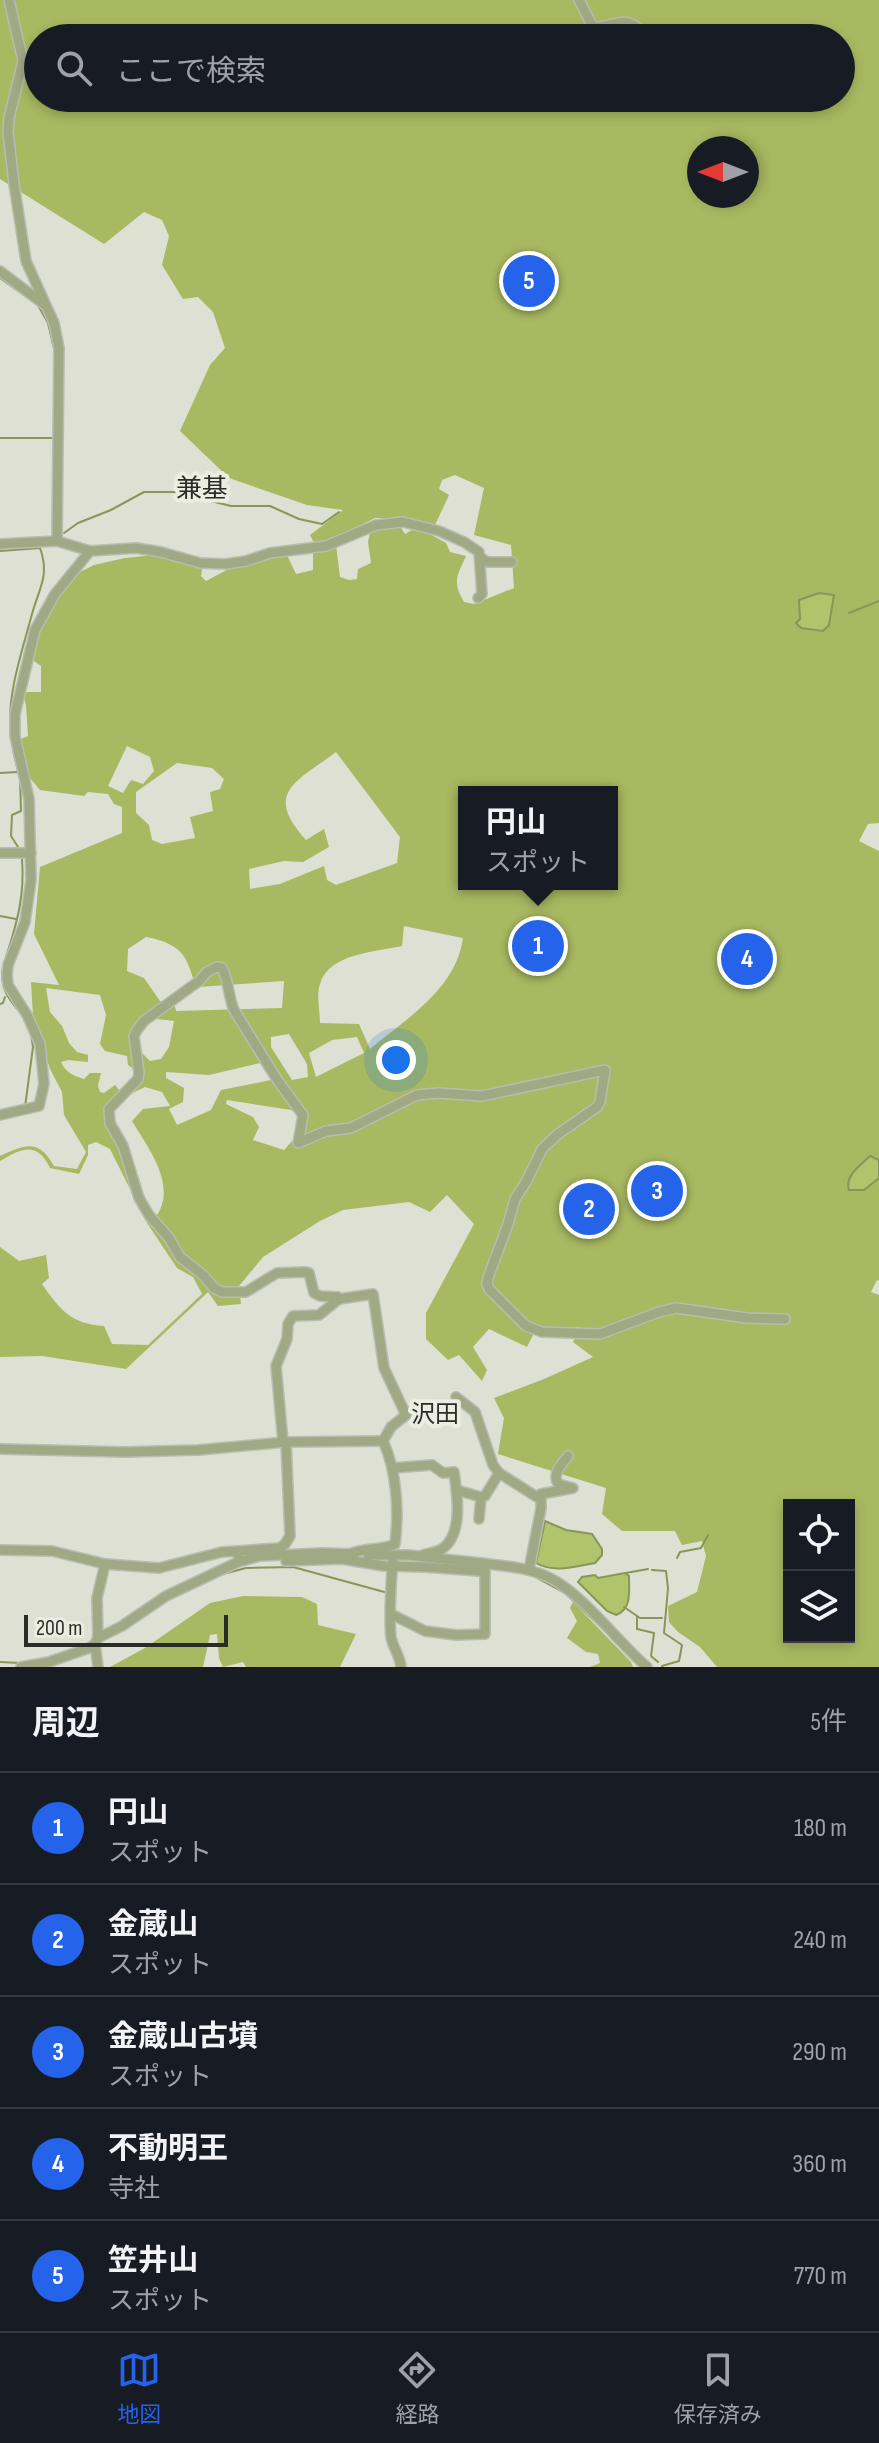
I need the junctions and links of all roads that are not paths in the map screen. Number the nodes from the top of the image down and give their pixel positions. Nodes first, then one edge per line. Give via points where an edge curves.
1 (9, 0) edge
2 (579, 0) edge
3 (591, 24) edge
4 (607, 24) edge
5 (632, 24) edge
6 (0, 271) edge
7 (47, 306) junction
8 (57, 541) junction
9 (0, 544) edge
10 (90, 551) junction
11 (480, 557) junction
12 (512, 562) dead end
13 (478, 598) dead end
14 (0, 853) edge
15 (31, 853) junction
16 (0, 1115) edge
17 (339, 1299) junction
18 (785, 1319) dead end
19 (456, 1397) dead end
20 (383, 1441) junction
21 (284, 1442) junction
22 (0, 1449) edge
23 (568, 1456) dead end
24 (392, 1468) junction
25 (499, 1473) junction
26 (456, 1490) junction
27 (481, 1497) junction
28 (540, 1499) junction
29 (479, 1519) dead end
30 (0, 1550) edge
31 (350, 1554) junction
32 (238, 1556) junction
33 (420, 1556) junction
34 (393, 1560) junction
35 (105, 1564) junction
36 (482, 1566) junction
37 (529, 1570) junction
38 (391, 1614) junction
39 (97, 1641) junction
40 (21, 1667) edge
41 (98, 1667) edge
42 (401, 1667) edge
43 (647, 1667) edge

1 - 7 street via 23,61 9,118 10,156 26,261
2 - 3 street
4 - 5 street
6 - 7 street
7 - 8 street via 59,348
8 - 9 street
8 - 10 street
10 - 11 street via 136,548 200,563 233,563 326,546 376,525 403,522 464,542
10 - 15 street via 42,614 16,706 15,736 27,786
11 - 12 street
11 - 13 street
14 - 15 street
15 - 16 street via 25,922 7,975 35,1029 44,1084 39,1106
17 - 18 street via 314,1293 306,1272 277,1273 246,1292 214,1288 180,1257 149,1215 110,1123 109,1109 138,1079 137,1030 213,969 225,972 234,1010 303,1115 298,1143 361,1124 417,1095 482,1096 605,1070 597,1107 542,1149 515,1199 488,1278 489,1289 526,1326 542,1332 600,1334 676,1308
17 - 20 street via 373,1294 384,1368 406,1415
17 - 21 street via 319,1315 293,1316 288,1324 276,1366
19 - 25 street via 475,1412
20 - 21 street
20 - 24 street
21 - 22 street via 183,1451
21 - 32 street via 290,1536 280,1548
23 - 28 street via 556,1480 573,1488 548,1491
24 - 26 street via 432,1465 443,1473 454,1472
24 - 31 street via 395,1544
25 - 27 street
25 - 28 street
26 - 27 street
26 - 33 street via 450,1541
27 - 29 street
28 - 37 street
30 - 35 street via 52,1551
31 - 32 street
31 - 34 street
32 - 34 street
32 - 35 street via 222,1552 159,1568
32 - 39 street
33 - 34 street
33 - 36 street
34 - 36 street via 479,1571
34 - 38 street
35 - 39 street via 97,1598
36 - 37 street
36 - 38 street via 485,1634 421,1630
37 - 43 street via 568,1590
38 - 42 street via 391,1639
39 - 40 street via 74,1654
39 - 41 street

